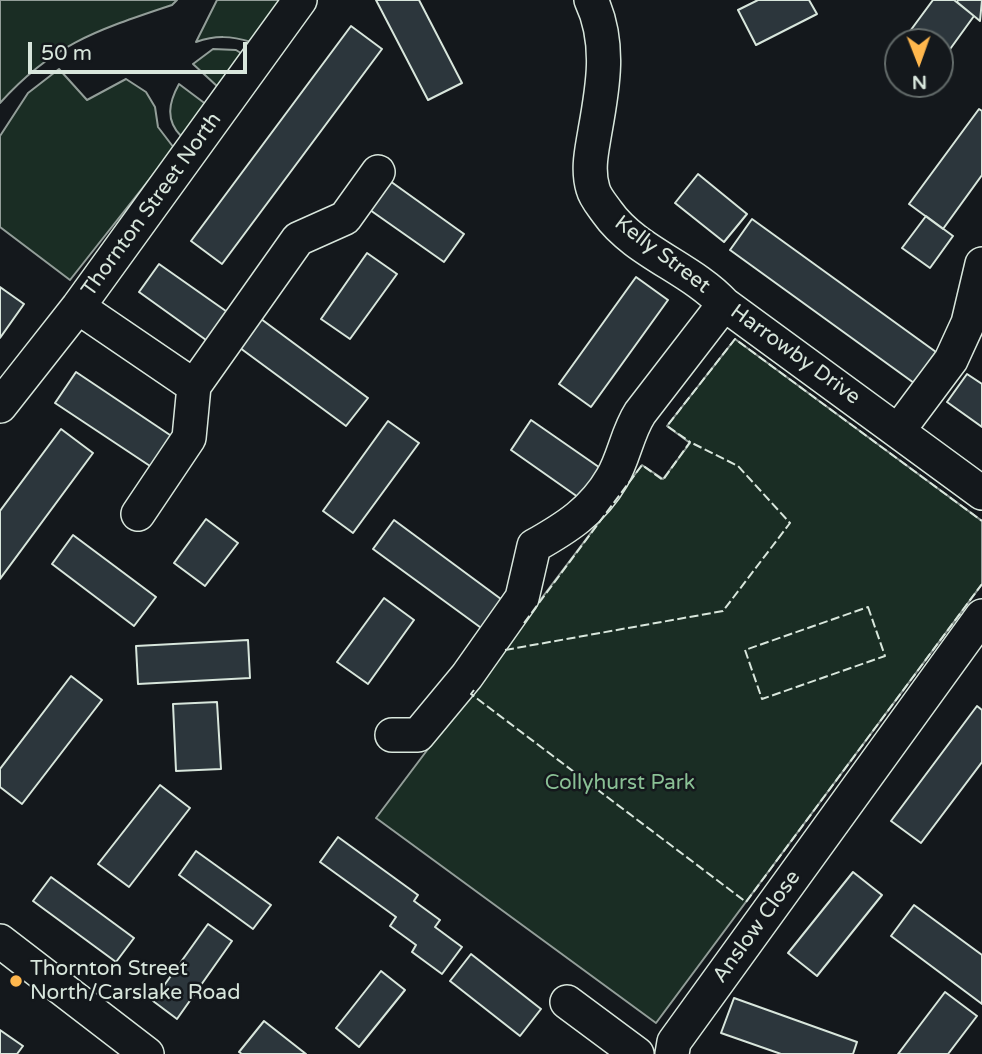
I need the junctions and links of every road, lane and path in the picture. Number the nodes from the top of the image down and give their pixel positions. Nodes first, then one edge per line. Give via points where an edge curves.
1 (300, 0) edge
2 (601, 4) edge
3 (378, 172) dead end
4 (982, 264) edge
5 (724, 303) junction
6 (78, 307) junction
7 (194, 386) junction
8 (0, 406) edge
9 (898, 432) junction
10 (982, 493) edge
11 (138, 514) dead end
12 (982, 615) edge
13 (392, 735) dead end
14 (0, 941) edge
15 (567, 1002) dead end
16 (147, 1054) edge
17 (637, 1054) edge
18 (672, 1054) edge

1 - 6 street, Thornton Street North
2 - 5 street, Kelly Street via 604,57 589,162 593,191 631,236
3 - 7 street via 345,218 298,239
4 - 9 street via 968,323 951,360
5 - 9 street, Harrowby Drive
5 - 13 street, Harrowby Drive via 640,412 612,478 577,521 534,546 522,598 467,676 418,735
6 - 7 street
6 - 8 street, Thornton Street North
7 - 11 street via 189,438
9 - 10 street, Harrowby Drive
12 - 18 street, Anslow Close via 674,1042
14 - 16 street
15 - 17 street

